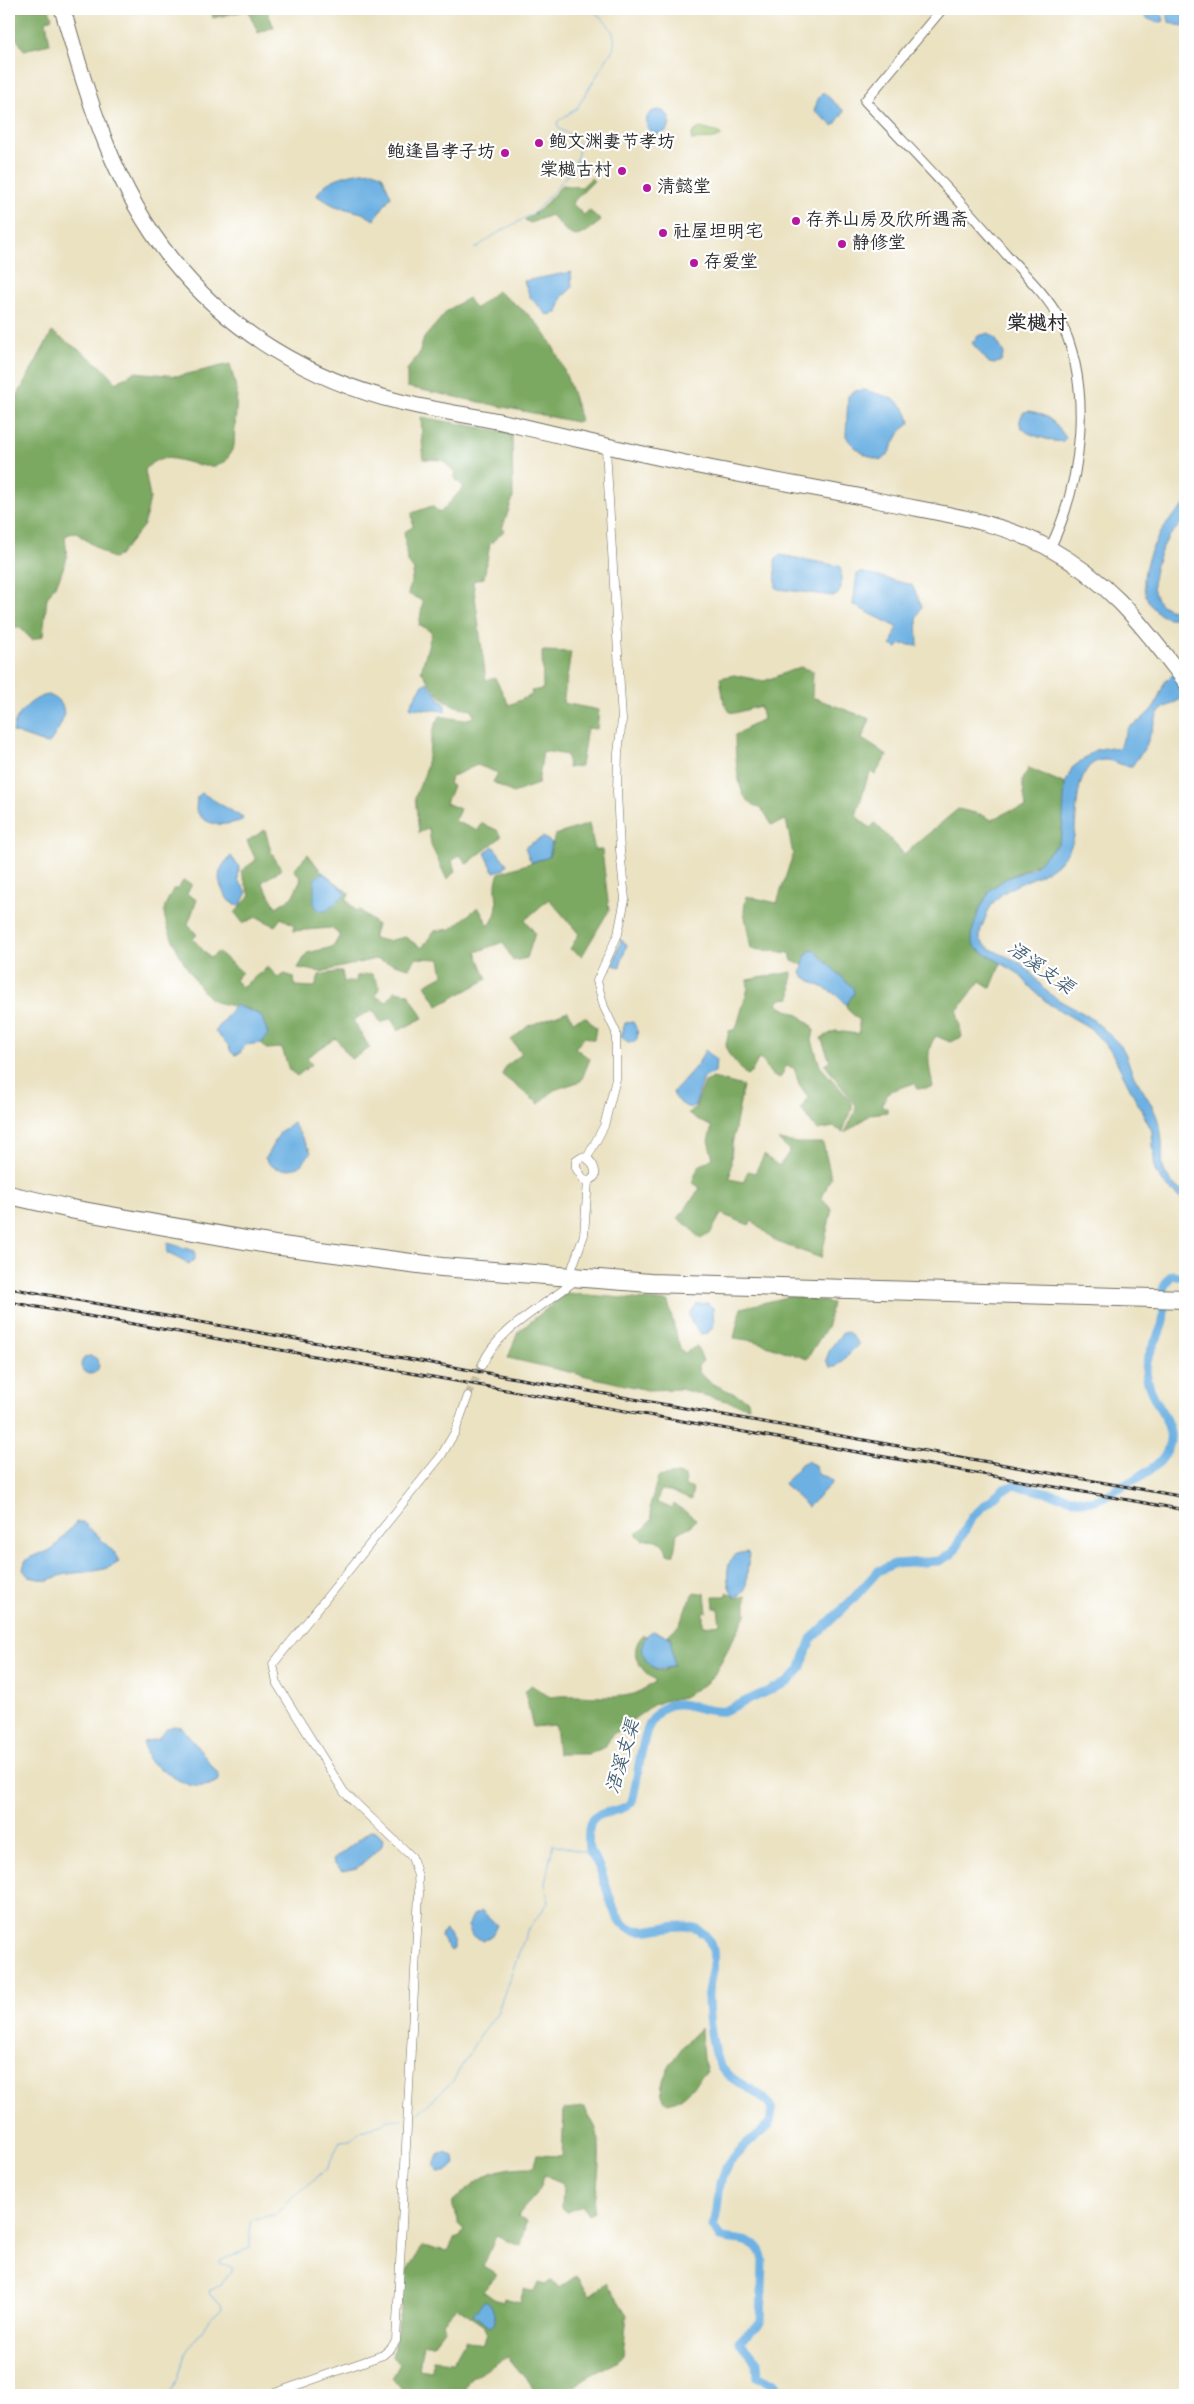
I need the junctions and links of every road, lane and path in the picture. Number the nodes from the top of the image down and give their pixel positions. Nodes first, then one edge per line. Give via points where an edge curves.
1 (59, 9) edge
2 (66, 9) edge
3 (942, 9) edge
4 (606, 449) junction
5 (1051, 546) junction
6 (1171, 663) junction
7 (1185, 676) edge
8 (1185, 686) edge
9 (587, 1158) junction
10 (588, 1181) junction
11 (9, 1191) edge
12 (9, 1199) edge
13 (572, 1278) junction
14 (1181, 1299) edge
15 (482, 1365) tunnel mouth
16 (468, 1396) tunnel mouth
17 (269, 2395) edge

1 - 4 main road via 91,114 126,196 168,260 226,320 287,362 366,396
2 - 5 main road via 104,133 146,218 173,256 212,299 254,334 290,356 340,380 400,399 979,518
3 - 5 main road via 865,101 989,234 1045,298 1061,323 1075,370 1079,440 1071,494
4 - 6 main road via 850,497 978,524 1010,534 1055,555 1100,586 1128,612
4 - 9 street via 622,720 618,792 625,899 618,934 597,981 604,1007 616,1032 616,1079 604,1126
5 - 6 main road via 1115,591 1140,617
6 - 7 main road
6 - 8 main road
9 - 10 street via 596,1172
9 - 10 street via 582,1157 575,1166
10 - 13 street via 584,1235
11 - 13 main road via 71,1205 320,1248
12 - 13 main road via 319,1256 441,1271
13 - 14 main road via 650,1287
13 - 15 street via 509,1332 489,1352
16 - 17 street via 442,1456 273,1664 277,1684 344,1792 412,1857 419,1893 396,2341 383,2355

